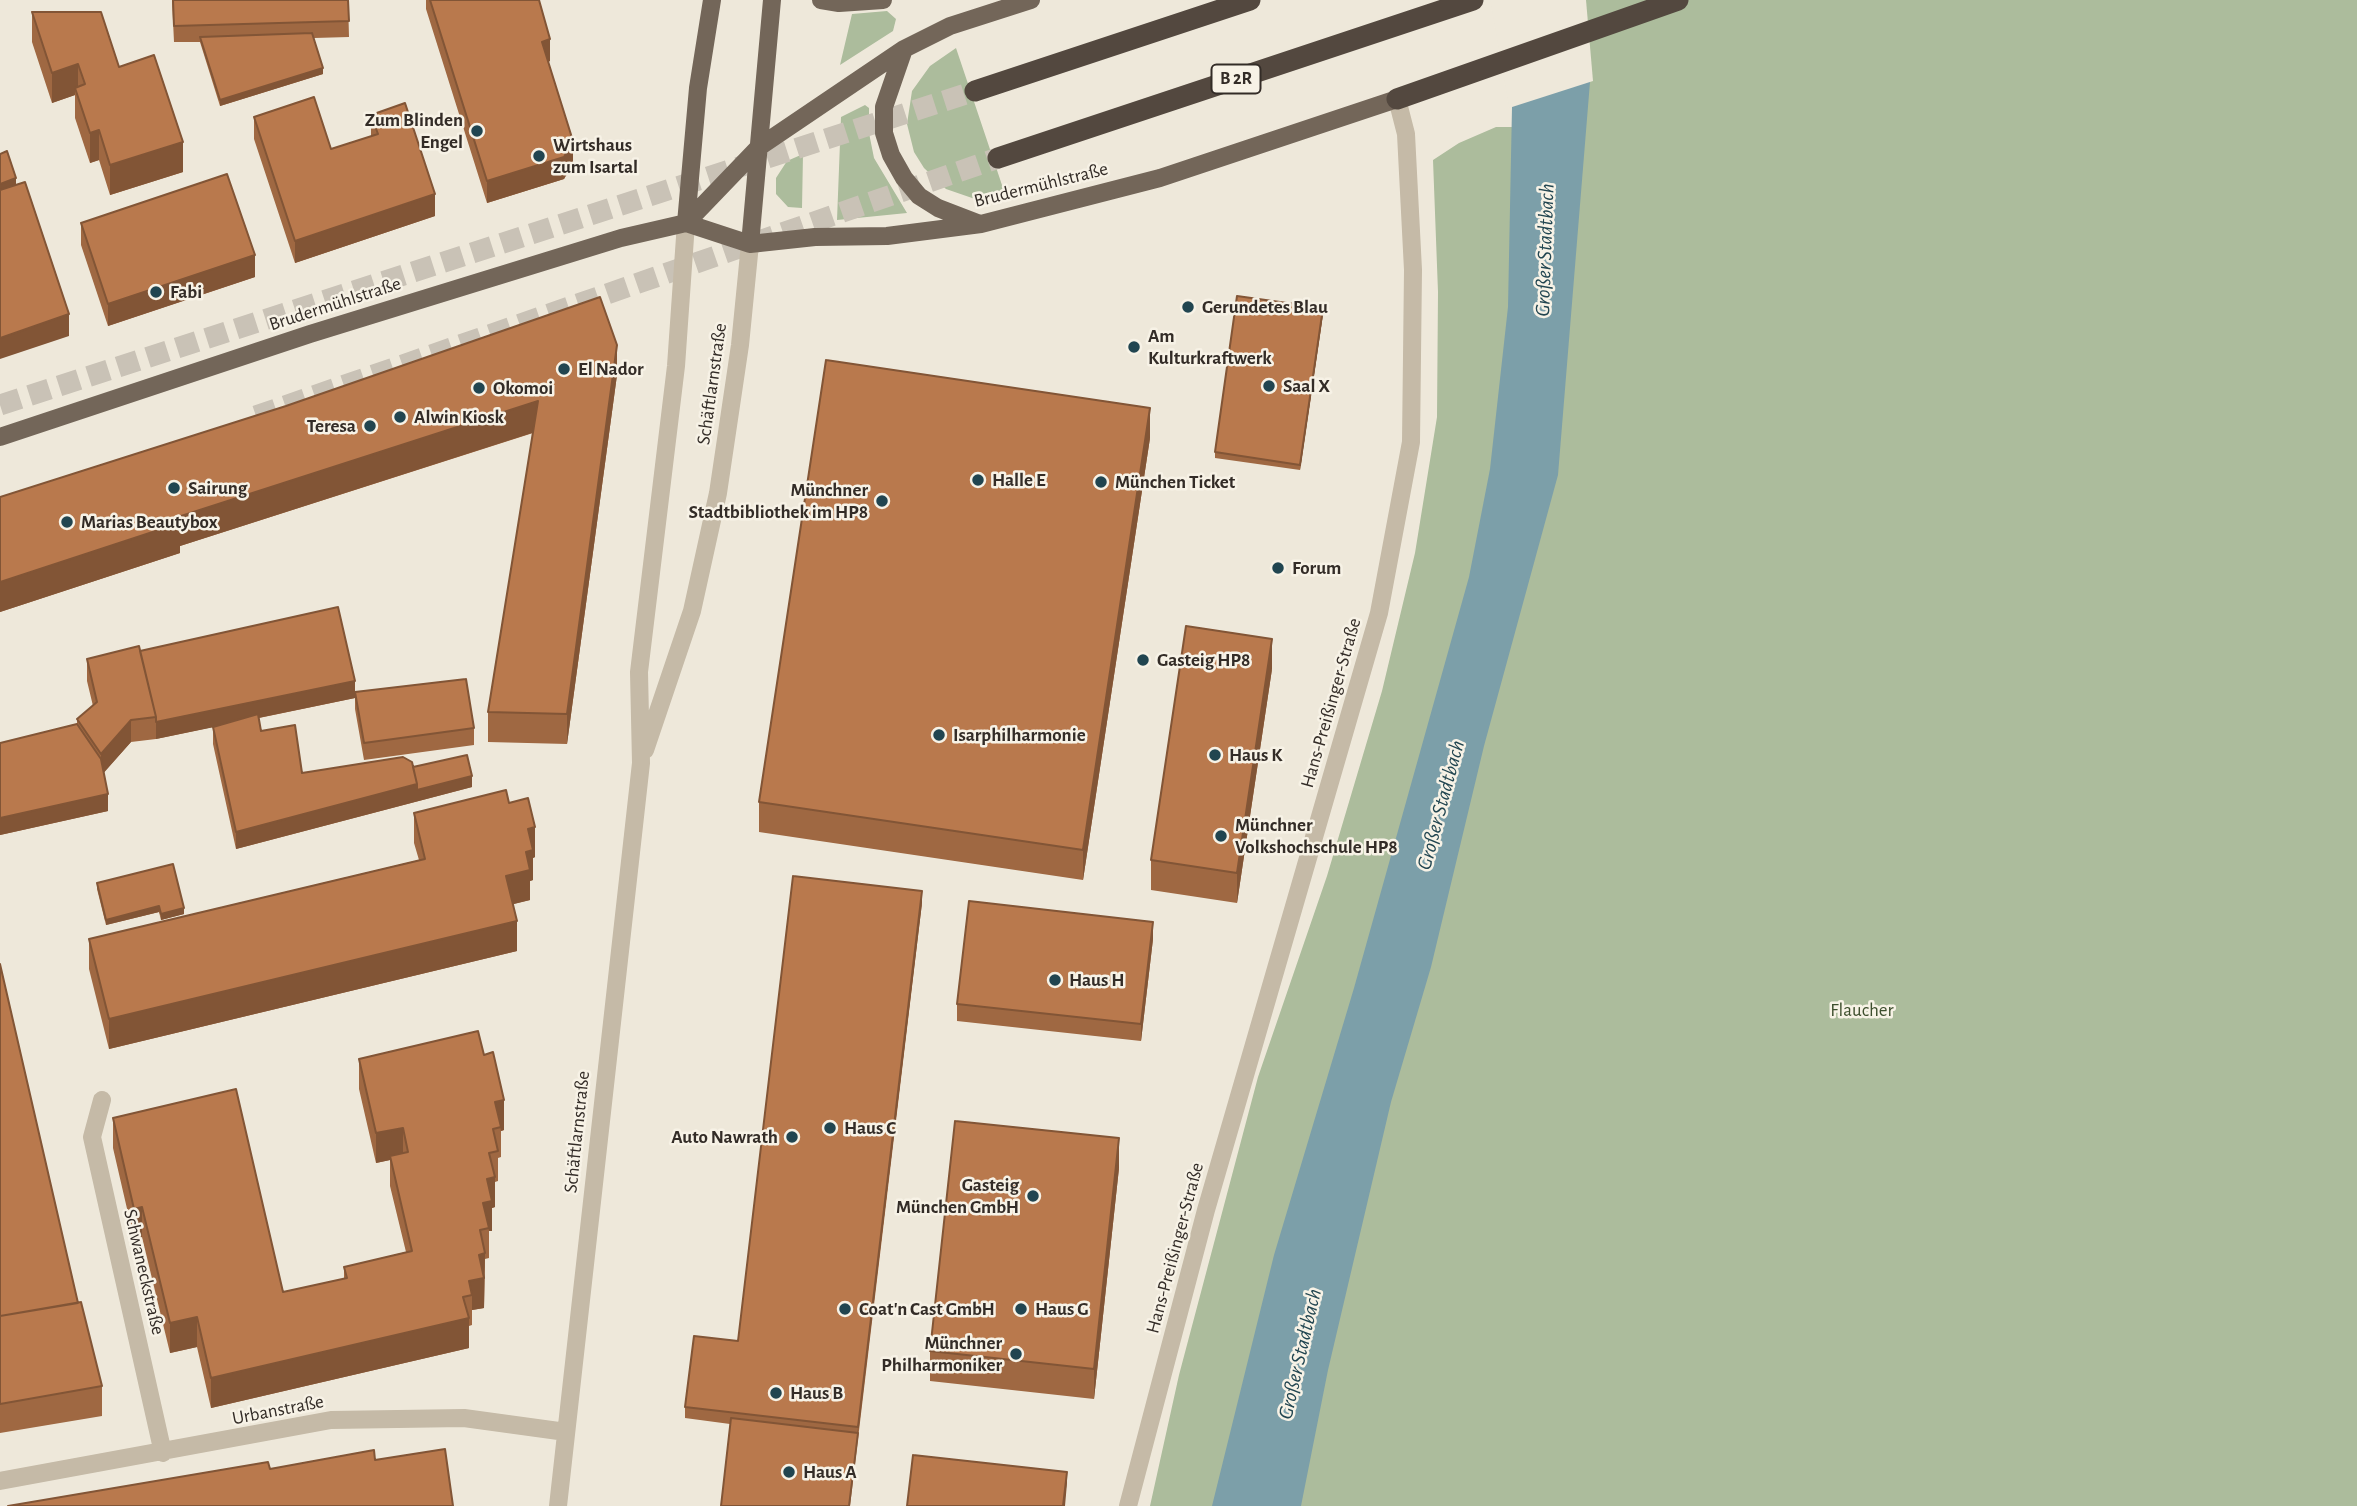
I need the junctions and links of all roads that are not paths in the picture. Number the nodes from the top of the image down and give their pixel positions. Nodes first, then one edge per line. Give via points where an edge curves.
1 (712, 0) edge
2 (772, 0) edge
3 (821, 0) edge
4 (884, 0) edge
5 (1031, 0) edge
6 (1250, 0) edge
7 (1474, 0) edge
8 (1678, 0) edge
9 (904, 49) junction
10 (975, 91) tunnel mouth
11 (1397, 99) junction
12 (759, 147) junction
13 (998, 158) tunnel mouth
14 (687, 223) junction
15 (981, 224) junction
16 (750, 244) junction
17 (0, 437) edge
18 (641, 763) junction
19 (102, 1100) dead end
20 (566, 1432) junction
21 (163, 1453) junction
22 (0, 1481) edge
23 (558, 1506) edge
24 (1128, 1506) edge

1 - 14 main road, Schäftlarnstraße via 698,88
2 - 12 main road, Schäftlarnstraße
3 - 4 main road
5 - 9 main road via 950,26
6 - 10 highway
7 - 13 highway, Brudermühlstraße / B 2R
8 - 11 highway
9 - 12 main road
9 - 15 main road via 884,107 884,133 891,156 919,196
11 - 15 main road, Brudermühlstraße via 1160,178
11 - 24 street, Hans-Preißinger-Straße via 1406,134 1413,270 1412,442 1379,613 1206,1210
12 - 14 main road
12 - 16 main road, Schäftlarnstraße
14 - 16 main road, Brudermühlstraße
14 - 17 main road, Brudermühlstraße via 592,246
14 - 18 street, Schäftlarnstraße via 676,366 639,671
15 - 16 main road, Brudermühlstraße via 887,236
16 - 18 street, Schäftlarnstraße via 718,493 692,611
18 - 20 street, Schäftlarnstraße
19 - 21 street, Schwaneckstraße via 92,1137
20 - 21 street, Urbanstraße via 464,1418 331,1420
20 - 23 street, Schäftlarnstraße
21 - 22 street, Urbanstraße

